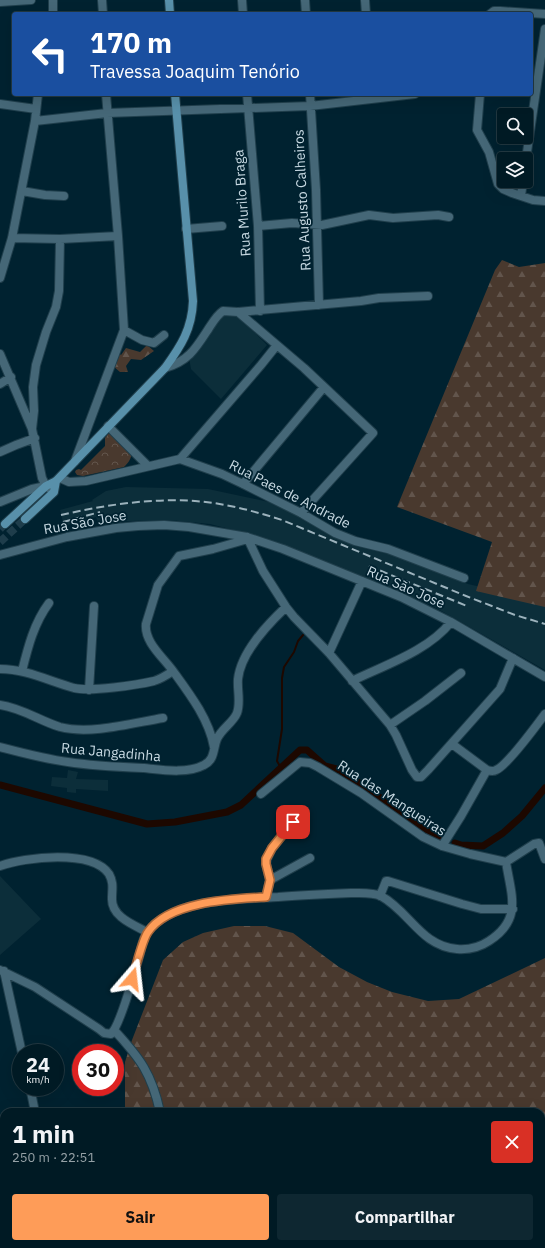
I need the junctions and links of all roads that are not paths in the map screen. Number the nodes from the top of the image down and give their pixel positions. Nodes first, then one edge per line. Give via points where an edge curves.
1 (31, 0) edge
2 (53, 0) edge
3 (102, 0) edge
4 (169, 0) edge
5 (242, 0) edge
6 (305, 0) edge
7 (365, 0) edge
8 (0, 2) edge
9 (53, 12) edge
10 (103, 12) edge
11 (170, 12) edge
12 (242, 12) edge
13 (306, 12) edge
14 (366, 12) edge
15 (493, 12) edge
16 (522, 12) edge
17 (533, 13) edge
18 (545, 14) edge
19 (545, 29) edge
20 (38, 96) edge
21 (106, 96) edge
22 (175, 96) edge
23 (247, 96) edge
24 (310, 96) edge
25 (389, 96) edge
26 (480, 96) edge
27 (376, 97) edge
28 (0, 104) edge
29 (310, 106) junction
30 (248, 107) junction
31 (36, 109) junction
32 (176, 112) junction
33 (107, 113) junction
34 (35, 121) junction
35 (527, 152) edge
36 (522, 188) edge
37 (22, 191) junction
38 (64, 196) dead end
39 (521, 196) junction
40 (545, 201) edge
41 (449, 217) dead end
42 (317, 225) junction
43 (222, 226) dead end
44 (258, 226) junction
45 (186, 229) junction
46 (118, 236) junction
47 (12, 238) junction
48 (60, 239) junction
49 (4, 252) edge
50 (0, 278) edge
51 (428, 296) dead end
52 (319, 305) junction
53 (260, 311) junction
54 (238, 312) junction
55 (124, 330) junction
56 (164, 335) dead end
57 (277, 345) junction
58 (0, 354) edge
59 (165, 368) junction
60 (11, 377) junction
61 (0, 384) edge
62 (324, 387) junction
63 (108, 426) junction
64 (32, 429) junction
65 (35, 438) junction
66 (0, 452) edge
67 (180, 460) junction
68 (74, 464) junction
69 (148, 466) junction
70 (58, 480) junction
71 (243, 484) junction
72 (46, 486) junction
73 (54, 492) junction
74 (0, 502) edge
75 (301, 513) junction
76 (25, 519) tunnel mouth
77 (5, 524) tunnel mouth
78 (248, 538) junction
79 (0, 555) edge
80 (464, 578) dead end
81 (362, 581) junction
82 (49, 603) dead end
83 (94, 606) dead end
84 (286, 607) junction
85 (451, 622) junction
86 (329, 653) junction
87 (513, 658) junction
88 (0, 669) edge
89 (22, 671) junction
90 (173, 671) junction
91 (461, 673) dead end
92 (545, 677) edge
93 (352, 681) junction
94 (89, 690) junction
95 (0, 705) edge
96 (545, 714) edge
97 (164, 718) dead end
98 (390, 724) junction
99 (452, 744) junction
100 (0, 748) edge
101 (214, 750) junction
102 (487, 770) junction
103 (262, 794) dead end
104 (293, 822) dead end
105 (442, 846) junction
106 (310, 858) dead end
107 (545, 859) edge
108 (506, 862) junction
109 (0, 866) edge
110 (270, 880) junction
111 (380, 896) junction
112 (266, 897) junction
113 (513, 909) junction
114 (147, 932) junction
115 (2, 970) edge
116 (112, 1032) junction
117 (20, 1044) edge
118 (32, 1096) edge
119 (34, 1108) edge
120 (159, 1108) edge

1 - 8 street
2 - 9 street
3 - 10 street
4 - 11 main road
5 - 12 street
6 - 13 street
7 - 14 street
15 - 16 street
17 - 18 street
19 - 35 street
20 - 31 street
21 - 33 street
22 - 32 main road
23 - 30 street, Rua Murilo Braga
24 - 29 street, Rua Augusto Calheiros
25 - 27 street
26 - 39 street via 477,130 489,152 498,184 503,189
27 - 29 street
28 - 31 street
29 - 30 street
29 - 42 street, Rua Augusto Calheiros
30 - 32 street
30 - 44 street, Rua Murilo Braga
31 - 34 street
32 - 33 street
32 - 45 main road
33 - 34 street
33 - 46 street
34 - 37 street
36 - 39 street
37 - 38 street
37 - 47 street
39 - 40 street
41 - 42 street via 438,215 393,218 369,215
42 - 44 street via 292,223
42 - 52 street, Rua Augusto Calheiros
43 - 45 street
44 - 53 street, Rua Murilo Braga
45 - 59 main road via 193,314 185,337
46 - 48 street
46 - 55 street
47 - 48 street
47 - 49 street
48 - 64 street via 59,291 56,308 36,365
49 - 50 street
51 - 52 street via 379,298
52 - 53 street
53 - 54 street
54 - 57 street
54 - 59 street via 227,310 220,313 188,357
55 - 56 street via 154,343
55 - 68 street
57 - 62 street
57 - 67 street
58 - 60 street
59 - 63 main road
60 - 61 street
60 - 64 street
62 - 71 street
62 - 75 street via 373,434
63 - 68 main road
63 - 69 street
64 - 65 street
65 - 66 street
65 - 72 street via 42,478
67 - 69 street, Rua Paes de Andrade
67 - 71 street, Rua Paes de Andrade
68 - 70 main road
69 - 70 street, Rua Paes de Andrade via 86,481
70 - 72 main road
70 - 73 main road
71 - 75 street, Rua Paes de Andrade
72 - 73 street
72 - 74 street
72 - 77 main road
73 - 76 main road
75 - 80 street, Rua Paes de Andrade via 346,538 388,548
78 - 79 street, Rua São Jose via 189,527 138,526 74,536
78 - 81 street, Rua São Jose via 284,549
78 - 84 street via 263,571
78 - 90 street via 179,556 158,585 145,629 149,639
81 - 85 street, Rua São Jose
81 - 86 street
82 - 89 street via 38,620
83 - 94 street
84 - 86 street
84 - 101 street, Rua Jangadinha via 258,637 243,662 238,679 239,708 221,732
85 - 87 street, Rua São Jose
85 - 93 street via 438,636 422,647
86 - 93 street
87 - 92 street, Rua São Jose
87 - 99 street via 500,689
88 - 89 street
89 - 94 street
90 - 94 street via 154,681
90 - 101 street via 204,719 212,736
91 - 98 street
93 - 98 street
95 - 97 street via 76,730
96 - 102 street via 502,766 497,770
98 - 99 street via 412,770 419,778
99 - 102 street
100 - 101 street, Rua Jangadinha via 68,762 179,770 206,764
102 - 105 street
103 - 105 street, Rua das Mangueiras via 300,762 310,763 361,793 423,837
104 - 110 street via 266,859
105 - 108 street, Rua das Mangueiras
106 - 110 street
107 - 108 street via 539,843
108 - 113 street
109 - 114 street via 12,862 64,857 90,861 108,873 113,889 113,908 119,915
110 - 112 street
111 - 112 street via 351,893
111 - 113 street via 388,881 481,909
111 - 113 street via 397,908 433,942 462,950 484,944 502,931 511,918
112 - 114 street via 222,900 187,908 172,913
114 - 116 street
115 - 116 street via 36,987 104,1033
115 - 117 street
116 - 120 street via 133,1050 143,1065
118 - 119 street

